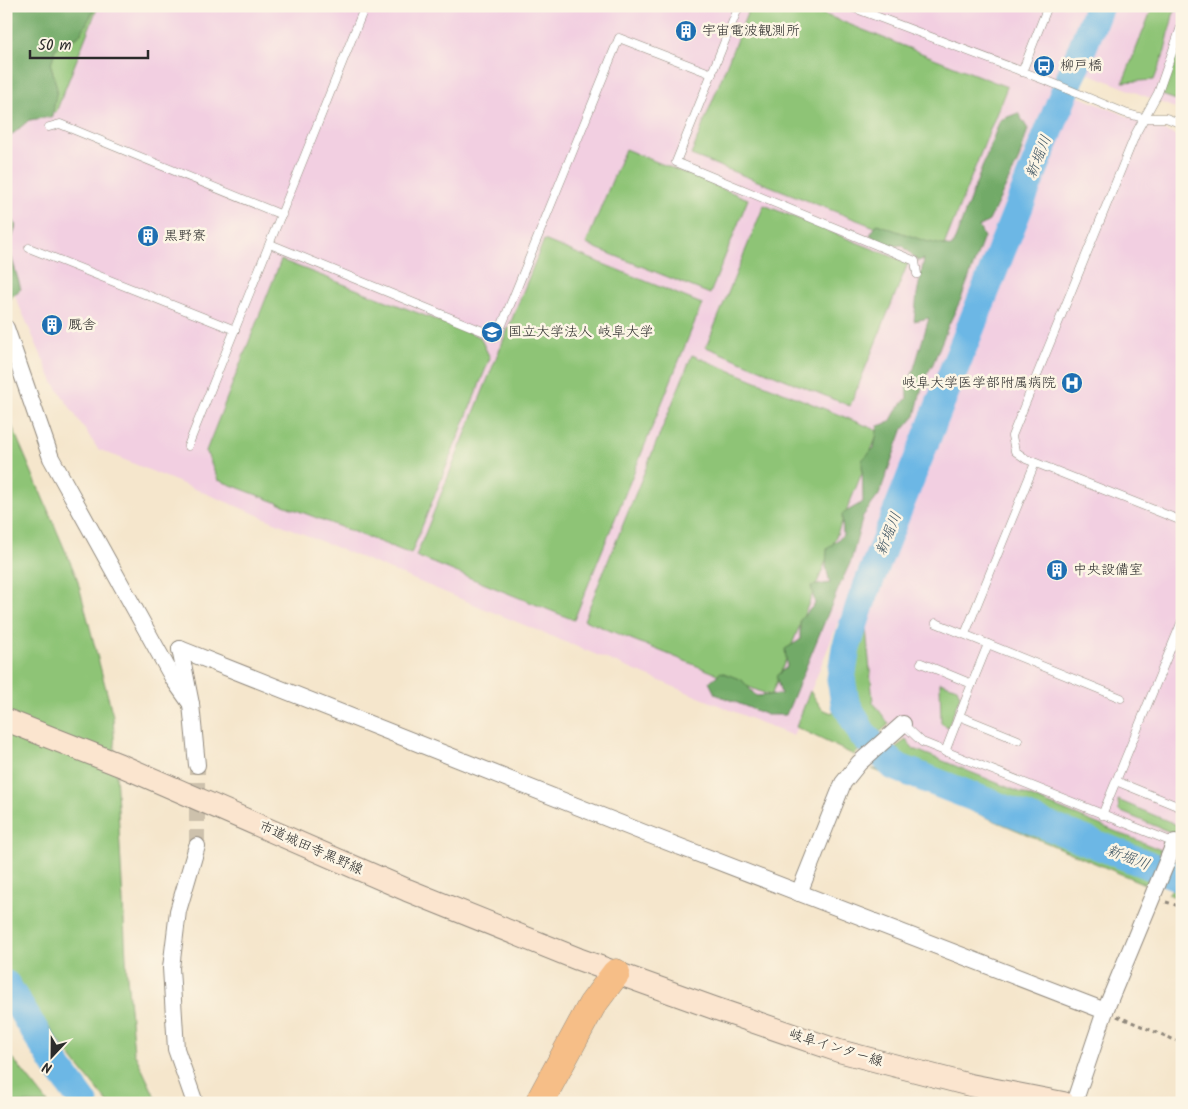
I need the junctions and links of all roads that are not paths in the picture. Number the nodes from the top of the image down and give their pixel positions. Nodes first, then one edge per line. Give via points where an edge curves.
1 (365, 6) edge
2 (738, 6) edge
3 (849, 6) edge
4 (1048, 6) edge
5 (1182, 24) edge
6 (1022, 72) junction
7 (712, 74) junction
8 (1143, 118) junction
9 (1182, 124) edge
10 (49, 127) dead end
11 (282, 214) junction
12 (270, 244) junction
13 (30, 248) dead end
14 (917, 274) dead end
15 (6, 328) edge
16 (235, 330) junction
17 (188, 446) dead end
18 (1035, 463) junction
19 (1182, 521) edge
20 (1182, 621) edge
21 (936, 623) dead end
22 (964, 634) junction
23 (988, 644) junction
24 (920, 662) dead end
25 (972, 684) junction
26 (1121, 698) dead end
27 (191, 704) junction
28 (1137, 704) dead end
29 (1146, 708) junction
30 (959, 716) junction
31 (6, 720) edge
32 (903, 724) joint
33 (1018, 740) dead end
34 (945, 752) junction
35 (197, 765) tunnel mouth
36 (1116, 781) junction
37 (1182, 808) edge
38 (1102, 814) junction
39 (1178, 844) edge
40 (197, 846) tunnel mouth
41 (798, 893) junction
42 (616, 973) junction
43 (1105, 1011) junction
44 (195, 1103) edge
45 (540, 1103) edge
46 (560, 1103) edge
47 (1062, 1103) edge
48 (1074, 1103) edge

1 - 11 lane
2 - 7 lane
3 - 6 lane
4 - 6 lane
5 - 8 lane via 1158,93
6 - 8 lane
7 - 12 lane via 619,38 497,336
7 - 14 lane via 676,162 915,261
8 - 9 lane via 1166,118
8 - 18 lane via 1012,436 1015,451
10 - 11 lane via 60,124
11 - 12 lane
12 - 16 lane
13 - 16 lane
15 - 27 street via 51,458 174,680
16 - 17 lane
18 - 19 lane
18 - 22 lane
20 - 29 lane
21 - 22 lane
22 - 23 lane
23 - 25 lane
23 - 26 lane
24 - 25 lane
25 - 30 lane
27 - 35 street
27 - 41 street via 180,649
28 - 29 lane
29 - 36 lane
30 - 33 lane
30 - 34 lane
31 - 42 street, 市道城田寺黒野線 via 120,765 407,890
32 - 34 lane via 922,742
32 - 41 street via 858,763 843,784
34 - 38 lane
36 - 37 lane
36 - 38 lane
38 - 39 lane
39 - 43 street
40 - 44 street via 178,911 171,968 176,1049
41 - 43 street
42 - 45 highway via 592,1005
42 - 46 highway via 607,1009
42 - 47 street, 岐阜インター線 via 839,1051 970,1085
43 - 48 street

